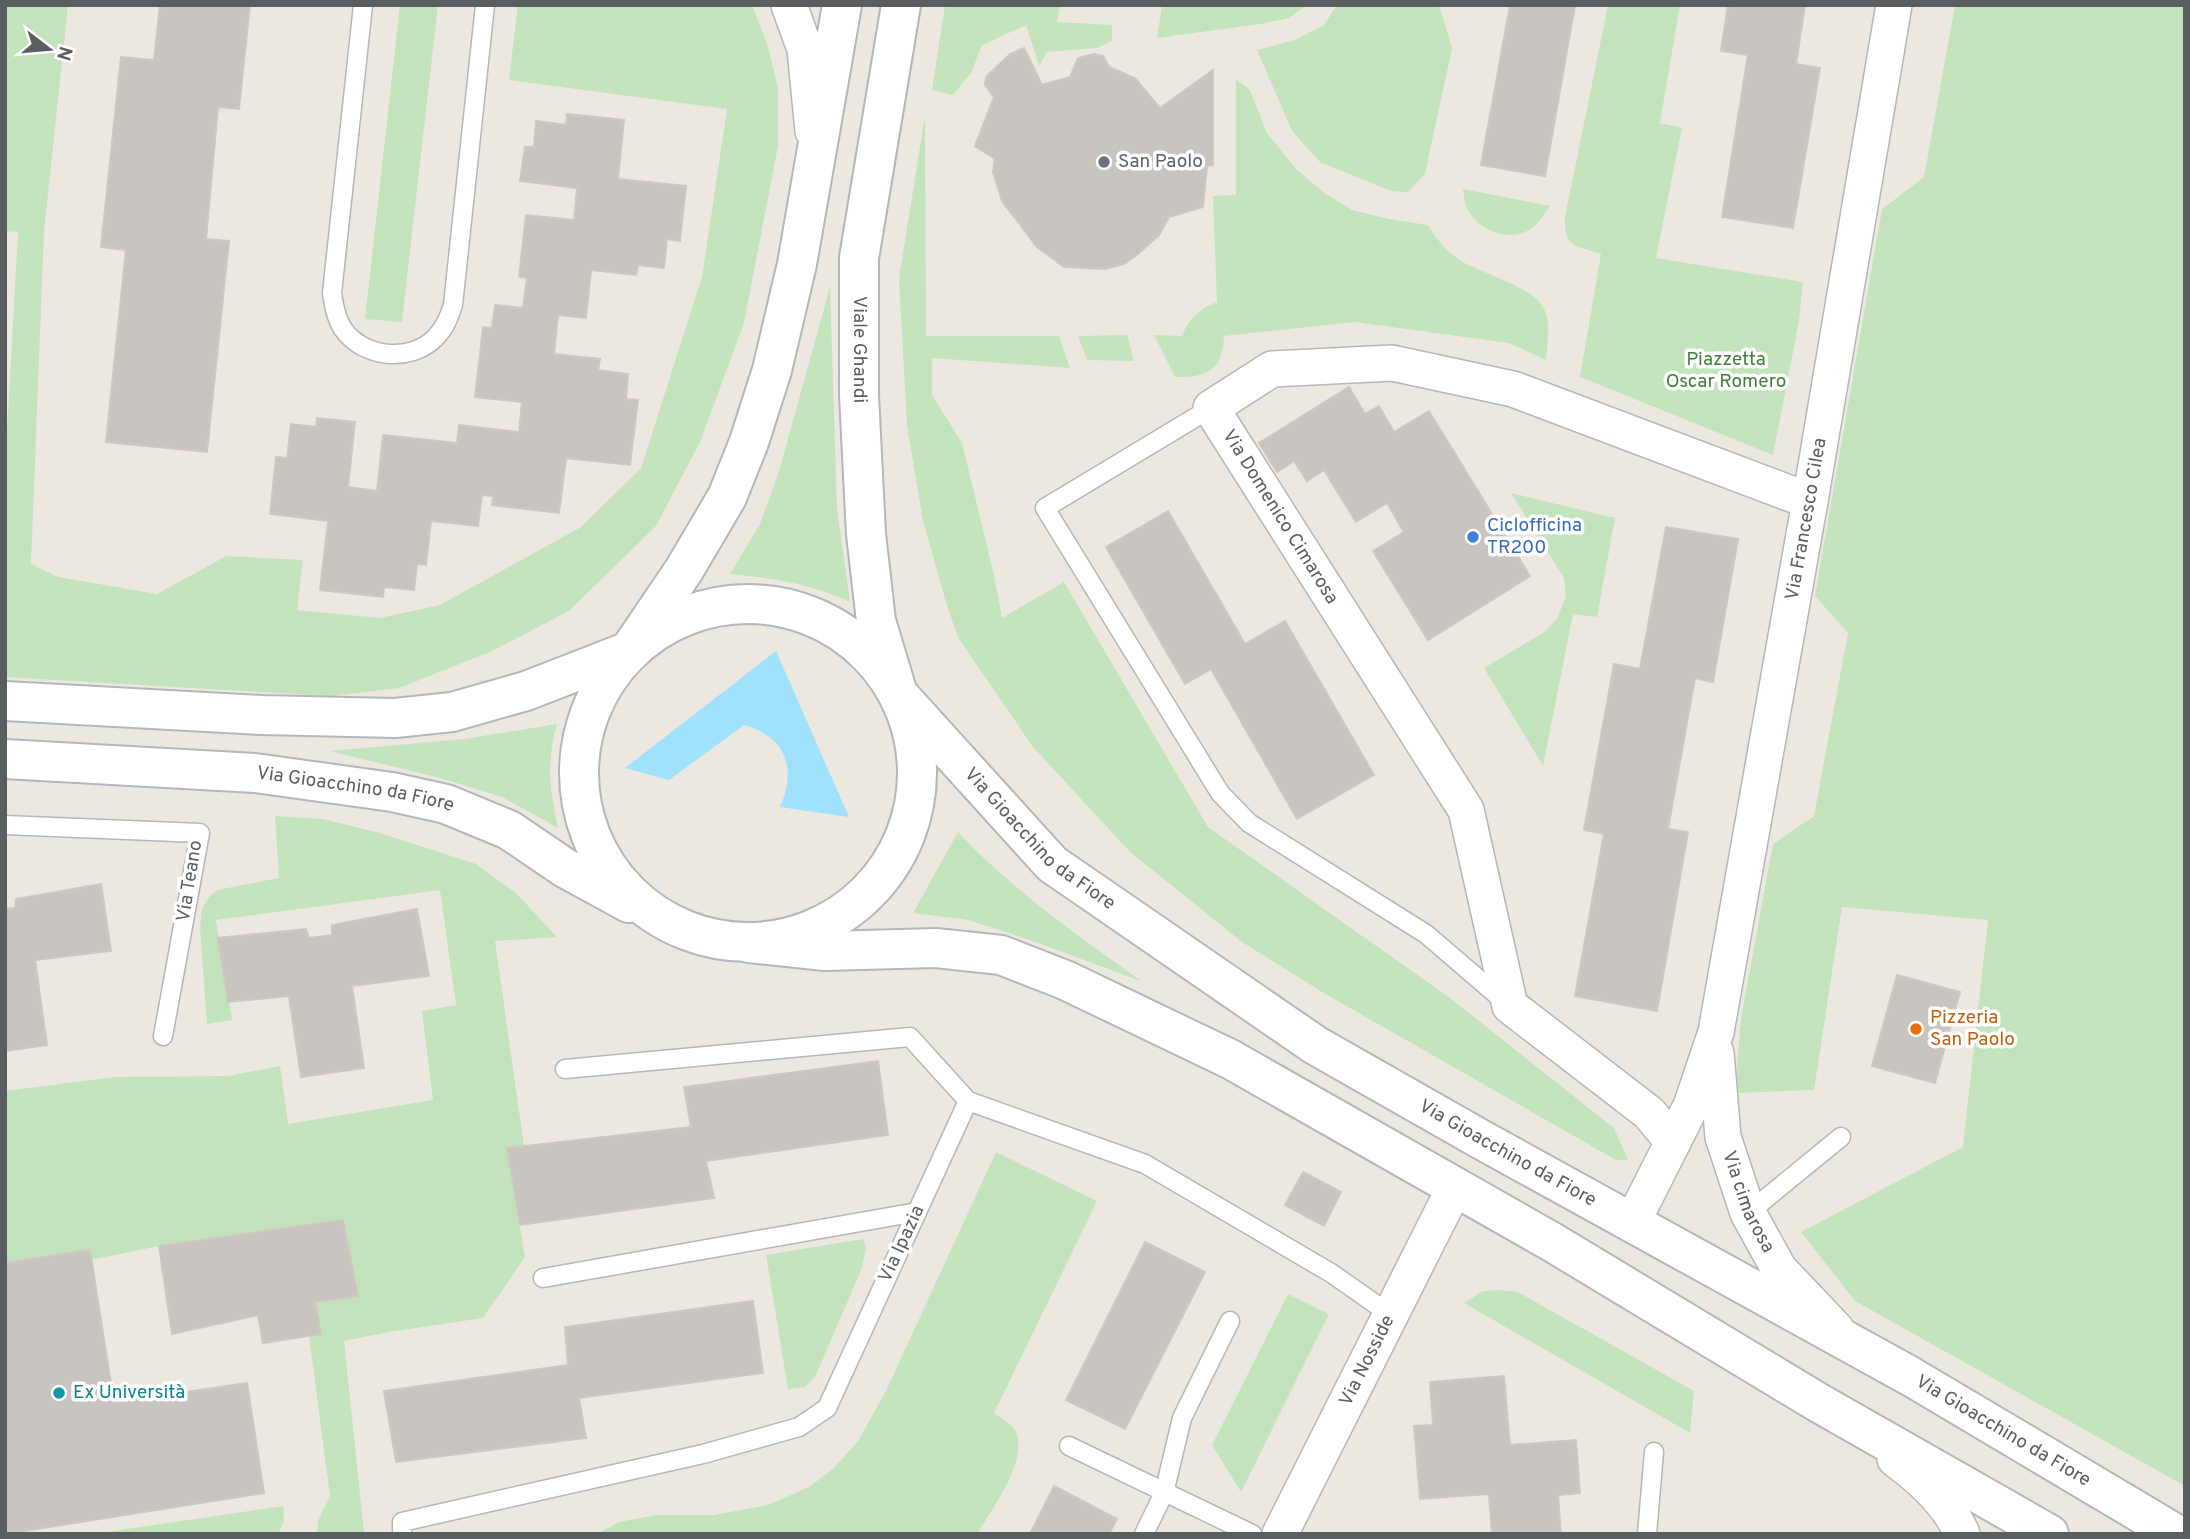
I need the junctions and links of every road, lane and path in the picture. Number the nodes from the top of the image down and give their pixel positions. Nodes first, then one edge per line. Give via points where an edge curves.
1 (363, 5) edge
2 (485, 5) edge
3 (789, 5) edge
4 (842, 5) edge
5 (901, 5) edge
6 (1894, 5) edge
7 (816, 159) junction
8 (1211, 408) junction
9 (1810, 501) junction
10 (629, 651) junction
11 (898, 694) junction
12 (5, 701) edge
13 (5, 760) edge
14 (5, 825) edge
15 (672, 926) junction
16 (749, 943) junction
17 (1510, 1006) junction
18 (1716, 1032) junction
19 (163, 1036) dead end
20 (565, 1069) dead end
21 (968, 1101) junction
22 (1841, 1137) dead end
23 (1673, 1142) junction
24 (1455, 1187) junction
25 (917, 1212) junction
26 (1748, 1213) junction
27 (1632, 1223) junction
28 (543, 1278) dead end
29 (1391, 1315) junction
30 (1230, 1321) dead end
31 (1848, 1342) junction
32 (1819, 1402) junction
33 (1069, 1446) dead end
34 (1654, 1452) dead end
35 (1164, 1493) junction
36 (402, 1534) edge
37 (1144, 1534) edge
38 (1252, 1534) edge
39 (1280, 1534) edge
40 (1647, 1534) edge
41 (1962, 1534) edge
42 (2049, 1534) edge
43 (2176, 1534) edge

1 - 2 lane via 332,293 344,330 377,353 397,354 433,340 453,305
3 - 7 street via 805,49
4 - 7 street
5 - 11 street, Viale Ghandi via 859,258 866,534 876,621
6 - 9 street, Via Francesco Cilea
7 - 10 street via 772,370 749,442 727,497
8 - 9 street, Via Domenico Cimarosa via 1272,369 1392,363 1513,389
8 - 17 street, Via Domenico Cimarosa via 1465,810
8 - 17 lane via 1045,508 1220,793 1249,823 1426,934
9 - 18 street, Via Francesco Cilea
10 - 11 street via 665,624 707,607 763,604 796,610 838,628 872,656
10 - 12 street via 526,691 452,712 395,718
10 - 15 street via 597,695 580,746 580,800 597,851 629,895
11 - 16 street via 915,740 917,790 905,838 879,881 842,914 798,936
11 - 27 street, Via Gioacchino da Fiore via 1052,864 1315,1045
13 - 15 street, Via Gioacchino da Fiore via 255,773 446,804 509,830 565,868
14 - 19 lane, Via Teano via 200,832
15 - 16 street via 709,939
16 - 24 street via 825,951 936,948 1001,955 1065,980 1230,1059
17 - 23 street via 1649,1113
18 - 23 street via 1691,1106
18 - 26 street, Via cimarosa via 1723,1137
20 - 21 lane via 911,1037
21 - 25 lane, Via Ipazia
21 - 29 lane via 1145,1164 1331,1273
22 - 26 lane
23 - 27 street
24 - 29 street, Via Nosside
24 - 32 street
25 - 28 lane
25 - 36 lane, Via Ipazia via 827,1408 799,1427 703,1454 402,1522
26 - 31 street, Via cimarosa via 1779,1269
27 - 31 street, Via Gioacchino da Fiore
29 - 39 street, Via Nosside
30 - 35 lane via 1182,1418
31 - 43 street, Via Gioacchino da Fiore
32 - 41 street via 1923,1480
32 - 42 street
33 - 35 lane
34 - 40 lane
35 - 37 lane
35 - 38 lane

